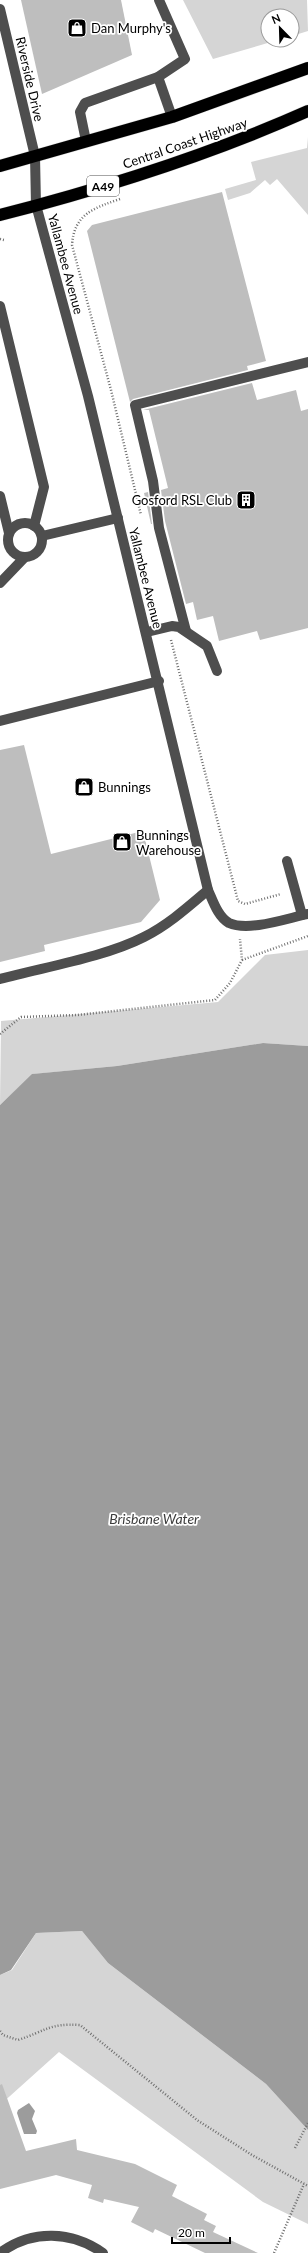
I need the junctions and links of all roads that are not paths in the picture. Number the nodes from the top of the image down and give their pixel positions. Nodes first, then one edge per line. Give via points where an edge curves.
1 (159, 0) edge
2 (0, 9) edge
3 (308, 68) edge
4 (158, 77) junction
5 (308, 111) edge
6 (172, 117) junction
7 (86, 141) junction
8 (34, 156) junction
9 (0, 166) edge
10 (36, 205) junction
11 (0, 215) edge
12 (0, 306) edge
13 (308, 362) edge
14 (0, 496) edge
15 (118, 518) junction
16 (34, 526) junction
17 (5, 536) edge
18 (42, 536) junction
19 (24, 558) junction
20 (0, 583) edge
21 (186, 631) junction
22 (146, 632) junction
23 (217, 671) dead end
24 (159, 681) junction
25 (0, 721) edge
26 (287, 860) dead end
27 (208, 890) junction
28 (305, 914) edge
29 (0, 979) edge
30 (0, 2253) edge
31 (103, 2253) edge

1 - 4 street via 185,59
2 - 8 street, Riverside Drive
3 - 6 highway
4 - 6 street
4 - 7 street via 85,103 80,112
5 - 10 highway, Central Coast Highway / A49 via 204,152
6 - 7 highway
7 - 8 highway
8 - 9 highway
8 - 10 street, Yallambee Avenue
10 - 11 highway, Central Coast Highway / A49
10 - 15 street, Yallambee Avenue
12 - 16 street via 44,487
13 - 21 street via 135,405 153,481 159,528
14 - 17 street
15 - 18 street
15 - 22 street, Yallambee Avenue
16 - 17 street via 29,523 17,525
16 - 18 street
17 - 19 street via 10,550
18 - 19 street via 38,551
19 - 20 street
21 - 22 street via 172,626
21 - 23 street via 207,646
22 - 24 street, Yallambee Avenue
24 - 25 street
24 - 27 street, Yallambee Avenue
26 - 28 street
27 - 28 street, Yallambee Avenue via 215,908 228,922 238,925 263,924
27 - 29 street via 172,920 144,937 100,952
30 - 31 street via 21,2241 48,2235 75,2238

